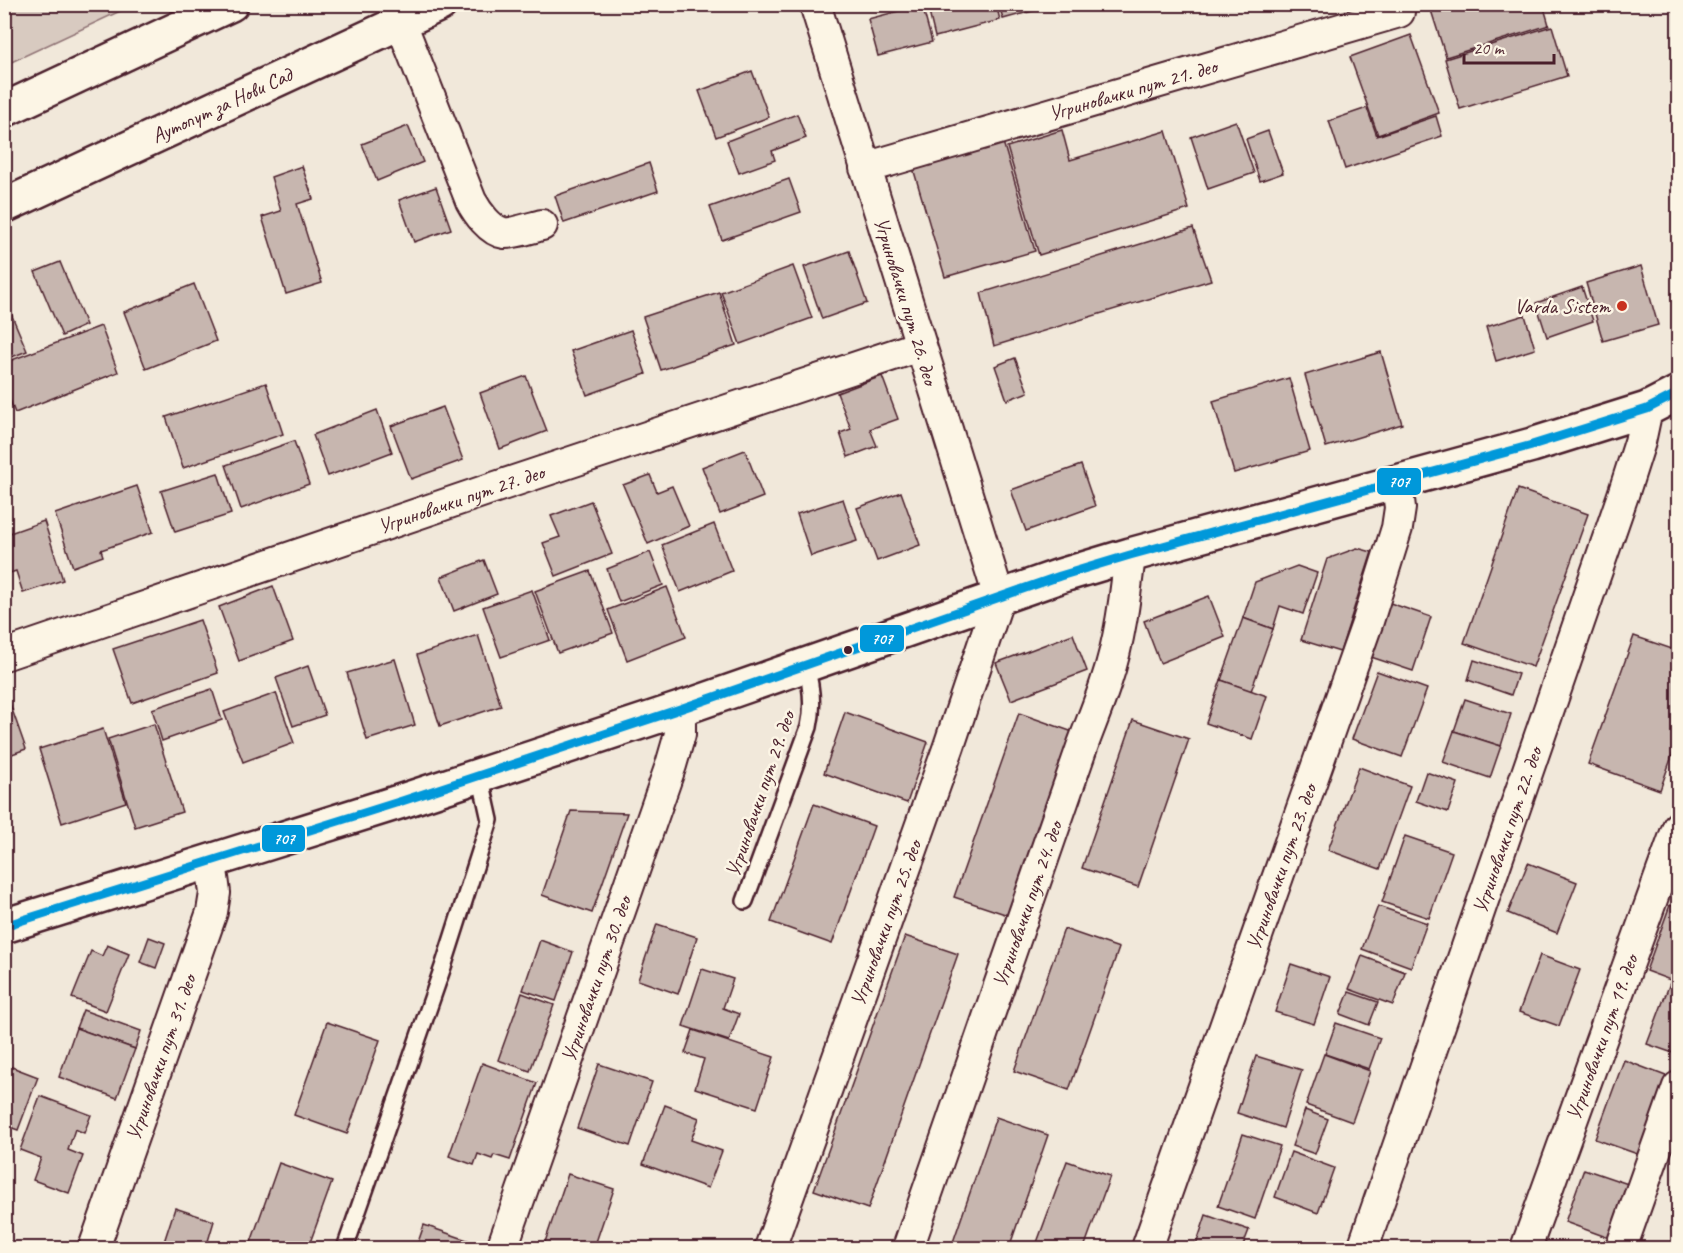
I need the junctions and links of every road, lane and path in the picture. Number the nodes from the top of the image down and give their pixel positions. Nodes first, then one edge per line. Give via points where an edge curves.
1 (231, 4) edge
2 (440, 4) edge
3 (815, 4) edge
4 (1399, 12) dead end
5 (401, 23) junction
6 (4, 110) edge
7 (865, 168) junction
8 (4, 206) edge
9 (542, 225) dead end
10 (920, 346) junction
11 (1678, 393) edge
12 (1647, 409) junction
13 (1397, 483) junction
14 (1130, 555) junction
15 (999, 597) junction
16 (4, 656) edge
17 (805, 664) junction
18 (680, 709) junction
19 (480, 775) junction
20 (1678, 827) edge
21 (211, 862) junction
22 (745, 901) dead end
23 (4, 926) edge
24 (1678, 1088) edge
25 (94, 1248) edge
26 (345, 1248) edge
27 (502, 1248) edge
28 (770, 1248) edge
29 (908, 1248) edge
30 (1147, 1248) edge
31 (1363, 1248) edge
32 (1526, 1248) edge
33 (1621, 1248) edge

1 - 6 street
2 - 5 street, Аутопут за Нови Сад
3 - 7 street, Угриновачки пут 26. део
4 - 7 street, Угриновачки пут 21. део
5 - 8 street, Аутопут за Нови Сад
5 - 9 street via 479,216 504,233
7 - 10 street, Угриновачки пут 26. део
10 - 15 street, Угриновачки пут 26. део
10 - 16 street, Угриновачки пут 27. део
11 - 12 street
12 - 13 street
12 - 31 street, Угриновачки пут 22. део via 1623,495
13 - 14 street
13 - 30 street, Угриновачки пут 23. део via 1397,528 1368,621
14 - 15 street
14 - 29 street, Угриновачки пут 24. део via 1125,604 1106,681
15 - 17 street
15 - 28 street, Угриновачки пут 25. део
17 - 18 street
17 - 22 lane, Угриновачки пут 29. део via 813,698 809,727
18 - 19 street
18 - 27 street, Угриновачки пут 30. део via 680,734 671,765
19 - 21 street
19 - 26 lane via 490,820
20 - 32 street, Угриновачки пут 19. део
21 - 23 street
21 - 25 street, Угриновачки пут 31. део via 215,893 212,912
24 - 33 street

